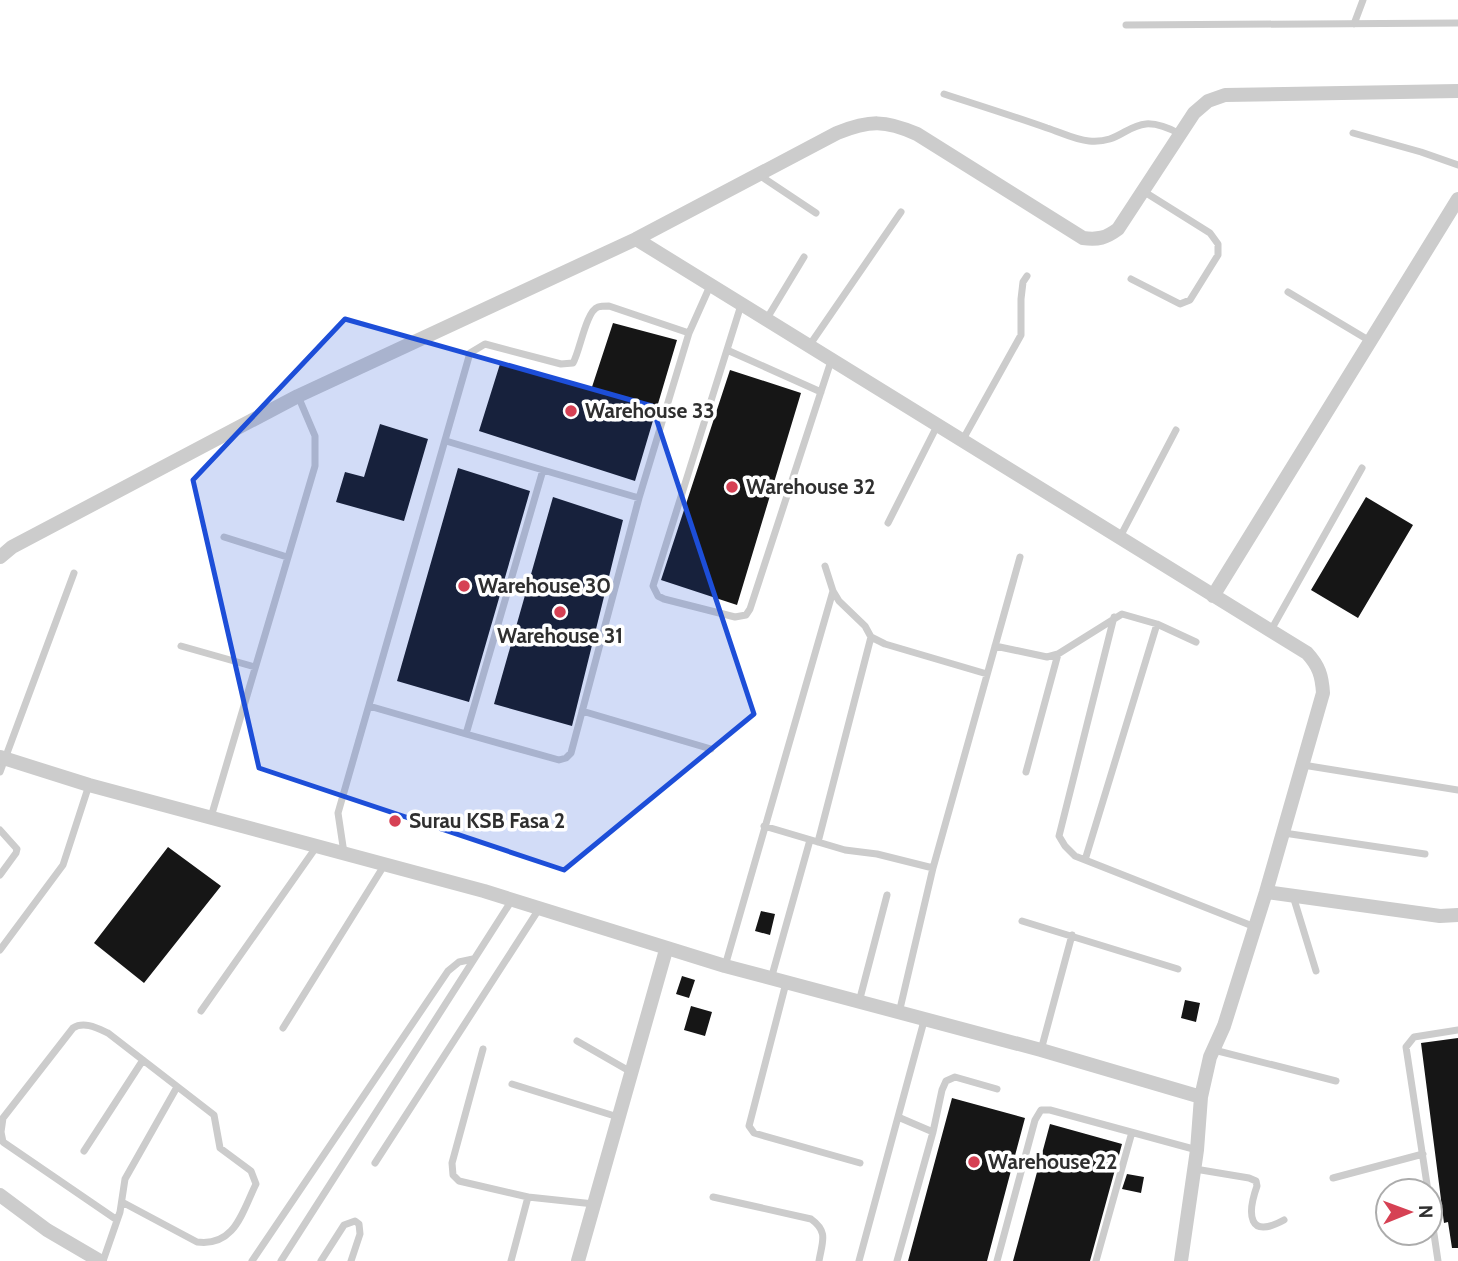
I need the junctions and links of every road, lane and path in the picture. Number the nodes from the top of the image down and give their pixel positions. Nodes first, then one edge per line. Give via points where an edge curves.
1 (1363, 0) edge
2 (1458, 23) edge
3 (1354, 24) junction
4 (1126, 25) dead end
5 (1458, 91) edge
6 (944, 94) dead end
7 (1353, 133) dead end
8 (1180, 134) junction
9 (1458, 165) edge
10 (758, 175) junction
11 (1143, 191) junction
12 (1458, 199) edge
13 (901, 212) dead end
14 (816, 213) dead end
15 (636, 239) junction
16 (804, 257) dead end
17 (1027, 276) dead end
18 (1131, 279) dead end
19 (710, 286) junction
20 (1288, 292) dead end
21 (741, 305) junction
22 (765, 320) junction
23 (689, 333) junction
24 (1370, 341) junction
25 (808, 347) junction
26 (727, 350) junction
27 (831, 361) junction
28 (821, 392) junction
29 (298, 396) junction
30 (937, 426) junction
31 (1175, 430) dead end
32 (962, 441) junction
33 (446, 442) junction
34 (1362, 468) dead end
35 (543, 470) junction
36 (639, 498) junction
37 (888, 523) dead end
38 (224, 537) dead end
39 (1119, 538) junction
40 (0, 557) edge
41 (287, 557) junction
42 (1020, 557) dead end
43 (825, 566) dead end
44 (74, 573) dead end
45 (833, 591) junction
46 (1213, 596) junction
47 (1114, 617) junction
48 (1157, 624) junction
49 (1271, 631) junction
50 (871, 637) junction
51 (1196, 642) dead end
52 (181, 646) dead end
53 (995, 646) junction
54 (1058, 654) junction
55 (255, 667) junction
56 (987, 674) junction
57 (369, 706) junction
58 (582, 711) junction
59 (466, 734) junction
60 (711, 749) dead end
61 (2, 762) edge
62 (1303, 765) junction
63 (1026, 772) dead end
64 (89, 785) junction
65 (1458, 790) edge
66 (211, 817) junction
67 (764, 826) junction
68 (0, 831) edge
69 (1283, 833) junction
70 (814, 841) junction
71 (317, 846) junction
72 (344, 853) junction
73 (1426, 854) dead end
74 (1085, 860) junction
75 (385, 864) junction
76 (933, 868) junction
77 (0, 875) edge
78 (1266, 892) junction
79 (887, 895) dead end
80 (1293, 896) junction
81 (512, 900) junction
82 (539, 909) junction
83 (1458, 915) edge
84 (1022, 921) dead end
85 (1255, 927) junction
86 (1072, 935) junction
87 (0, 950) edge
88 (666, 950) junction
89 (473, 960) junction
90 (725, 966) junction
91 (1178, 969) dead end
92 (1316, 971) dead end
93 (778, 981) junction
94 (859, 1003) junction
95 (201, 1011) dead end
96 (899, 1014) junction
97 (924, 1021) junction
98 (283, 1028) dead end
99 (1458, 1030) edge
100 (578, 1041) dead end
101 (483, 1049) dead end
102 (1213, 1050) junction
103 (1041, 1051) junction
104 (143, 1060) junction
105 (631, 1073) junction
106 (1336, 1081) dead end
107 (512, 1084) dead end
108 (177, 1087) junction
109 (997, 1089) dead end
110 (1201, 1097) junction
111 (619, 1117) junction
112 (898, 1117) junction
113 (933, 1132) junction
114 (1132, 1132) junction
115 (1198, 1150) junction
116 (84, 1152) dead end
117 (1423, 1154) junction
118 (375, 1163) dead end
119 (860, 1163) dead end
120 (1194, 1169) junction
121 (1426, 1177) edge
122 (1334, 1178) dead end
123 (0, 1195) edge
124 (528, 1197) junction
125 (713, 1198) dead end
126 (122, 1202) junction
127 (594, 1204) junction
128 (117, 1220) junction
129 (1284, 1220) dead end
130 (102, 1261) edge
131 (252, 1261) edge
132 (281, 1261) edge
133 (321, 1261) edge
134 (351, 1261) edge
135 (511, 1261) edge
136 (579, 1261) edge
137 (819, 1261) edge
138 (859, 1261) edge
139 (897, 1261) edge
140 (997, 1261) edge
141 (1096, 1261) edge
142 (1181, 1261) edge

1 - 3 lane
2 - 3 lane
3 - 4 lane
5 - 8 street via 1225,95 1194,113
6 - 8 lane via 1088,141 1116,136 1144,123 1163,124
7 - 9 lane
8 - 11 street
10 - 11 street via 837,133 877,122 917,134 1083,237 1108,237
10 - 14 lane
10 - 15 street
11 - 18 lane via 1210,233 1218,244 1218,255 1190,300 1181,303
12 - 24 street
13 - 25 lane
15 - 19 street
15 - 29 street
16 - 22 lane
17 - 32 lane via 1021,299 1021,335
19 - 21 street
19 - 23 lane
20 - 24 lane
21 - 22 street
21 - 26 lane
22 - 25 street
23 - 33 lane via 609,306 591,312 573,363 561,364 485,344 470,354
23 - 36 lane
24 - 46 street
25 - 27 street
26 - 28 lane
26 - 28 lane via 653,586 664,600 735,617 746,615
27 - 28 lane
27 - 30 street
29 - 40 street
29 - 41 lane via 315,436 316,452
30 - 32 street
30 - 37 lane
31 - 39 lane
32 - 39 street
33 - 35 lane
33 - 57 lane
34 - 49 lane
35 - 36 lane
35 - 59 lane
36 - 58 lane
38 - 41 lane
39 - 46 street
41 - 55 lane
42 - 53 lane
43 - 45 lane
44 - 61 lane
45 - 50 lane
45 - 67 lane
46 - 49 street
47 - 48 lane via 1122,614
47 - 54 lane
47 - 74 lane via 1059,836 1075,856
48 - 51 lane
48 - 74 lane
49 - 62 street via 1307,653 1322,676 1323,694
50 - 56 lane
50 - 70 lane
52 - 55 lane
53 - 54 lane via 1047,657
53 - 56 lane
54 - 63 lane
55 - 66 lane
56 - 76 lane
57 - 59 lane
57 - 72 lane via 338,813
58 - 59 lane via 570,753 559,760
58 - 60 lane
61 - 64 street
62 - 65 lane
62 - 69 street
64 - 66 street
64 - 87 lane via 63,865
66 - 71 street
67 - 70 lane
67 - 90 lane
68 - 77 lane via 17,849
69 - 73 lane
69 - 78 street
70 - 76 lane
70 - 93 lane
71 - 72 street
71 - 95 lane
72 - 75 street
74 - 85 lane
75 - 81 street
75 - 98 lane
76 - 96 lane
78 - 80 street
78 - 85 street
79 - 94 lane
80 - 83 street
80 - 92 lane
81 - 82 street
81 - 89 lane
82 - 88 street
82 - 118 lane
84 - 86 lane
85 - 102 street
86 - 91 lane
86 - 103 lane
88 - 90 street
88 - 105 street
89 - 131 lane via 459,962 448,971
89 - 132 lane
90 - 93 street
93 - 94 street
93 - 119 lane via 749,1126 754,1133
94 - 96 street
96 - 97 street
97 - 103 street
97 - 112 lane
99 - 117 lane via 1414,1037 1406,1047
100 - 105 lane
101 - 124 lane via 452,1163 453,1175 459,1181
102 - 106 lane
102 - 110 street
103 - 110 street
104 - 108 lane
104 - 116 lane
104 - 128 lane via 108,1033 79,1024 4,1118 1,1132 3,1142
105 - 111 street
107 - 111 lane
108 - 126 lane via 125,1179
108 - 126 lane via 214,1115 220,1148 251,1171 257,1184 234,1228 221,1241 210,1244 197,1242
109 - 113 lane via 955,1077 946,1080
110 - 115 street
111 - 127 street
112 - 113 lane
112 - 138 lane
113 - 139 lane
114 - 115 lane
114 - 140 lane via 1041,1110
114 - 141 lane
115 - 120 street
117 - 121 lane
117 - 122 lane
120 - 129 lane via 1256,1181 1251,1220 1265,1228
120 - 142 street
123 - 130 street via 47,1230
124 - 127 lane
124 - 135 lane
125 - 137 lane via 811,1219 824,1233
126 - 128 lane
127 - 136 street
128 - 130 lane
133 - 134 lane via 344,1225 355,1221 360,1234

